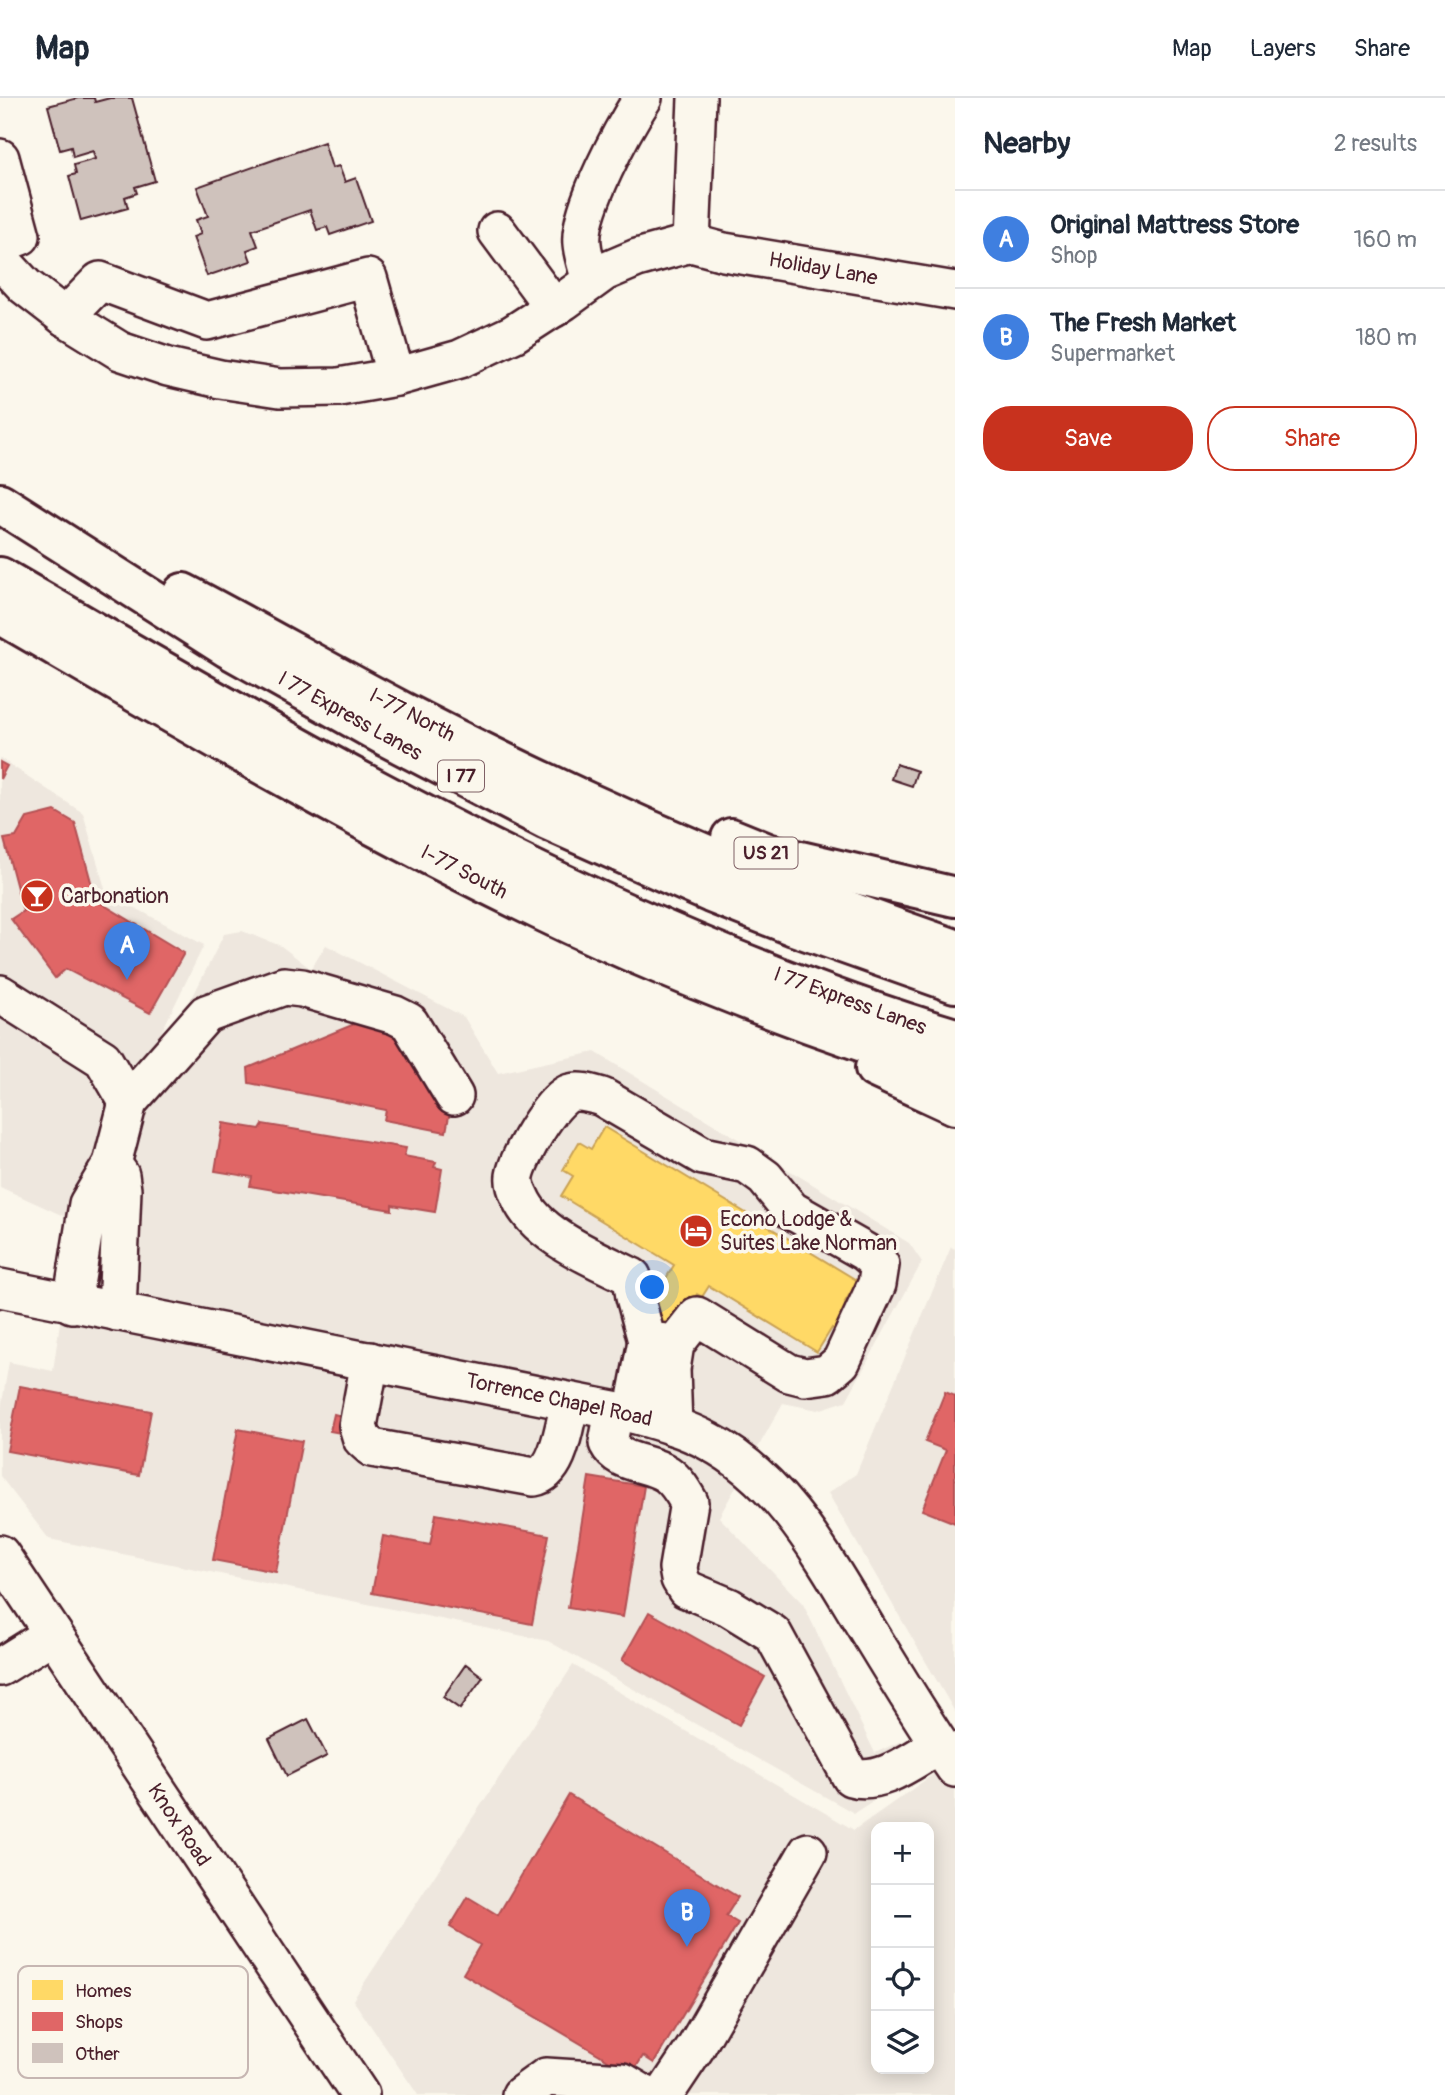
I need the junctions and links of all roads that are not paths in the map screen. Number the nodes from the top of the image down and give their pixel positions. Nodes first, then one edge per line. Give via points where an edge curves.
1 (643, 98) edge
2 (697, 98) edge
3 (0, 158) edge
4 (497, 231) dead end
5 (691, 243) junction
6 (0, 244) edge
7 (0, 259) edge
8 (592, 281) junction
9 (955, 291) edge
10 (554, 308) junction
11 (65, 317) junction
12 (396, 377) junction
13 (0, 500) edge
14 (0, 577) edge
15 (0, 614) edge
16 (581, 799) junction
17 (955, 897) edge
18 (955, 949) edge
19 (678, 971) junction
20 (955, 983) edge
21 (0, 995) edge
22 (955, 1038) edge
23 (955, 1072) edge
24 (454, 1096) dead end
25 (128, 1101) junction
26 (955, 1105) edge
27 (112, 1164) junction
28 (0, 1289) edge
29 (72, 1304) junction
30 (117, 1312) junction
31 (661, 1342) junction
32 (370, 1361) junction
33 (570, 1402) junction
34 (623, 1413) junction
35 (673, 1426) junction
36 (0, 1553) edge
37 (53, 1634) junction
38 (0, 1667) edge
39 (947, 1757) edge
40 (808, 1852) dead end
41 (360, 2095) edge
42 (521, 2095) edge
43 (645, 2095) edge
44 (664, 2095) edge

1 - 8 street via 601,174 582,228
2 - 5 street
3 - 6 street via 21,236
4 - 10 street
5 - 8 street via 636,258
5 - 9 street, Holiday Lane
7 - 11 street via 25,286
8 - 10 street
10 - 12 street via 460,359
11 - 12 street via 120,351 220,379 280,388 339,387
11 - 12 street via 100,281 207,321 368,278
13 - 16 highway, I-77 North / I 77 via 401,711
13 - 20 highway, I 77 Express Lanes / I 77 via 228,648 547,820 710,893
14 - 22 highway, I 77 Express Lanes / I 77 via 282,740 525,867 703,946
15 - 19 highway, I-77 South via 405,842 511,896
16 - 17 highway, US 21 via 685,820 770,854
16 - 18 highway, I-77 North / I 77 via 723,863
19 - 23 highway, I-77 South
19 - 26 highway
21 - 25 street via 103,1059
24 - 25 street via 409,1022 284,986 206,1014
25 - 27 street
27 - 29 street via 88,1204
27 - 30 street via 120,1175 122,1190
28 - 29 street, Torrence Chapel Road
29 - 30 street, Torrence Chapel Road
30 - 32 street, Torrence Chapel Road
31 - 31 street via 697,1316 789,1373 805,1377 827,1374 841,1362 877,1284 880,1265 791,1210 765,1178 747,1165 704,1156 602,1097 570,1093 555,1102 518,1164 514,1180 520,1199 535,1220 566,1243 632,1277 635,1297
31 - 34 street
31 - 35 street via 671,1369
32 - 33 street, Torrence Chapel Road
32 - 33 street via 358,1426 362,1439 372,1448 534,1477 544,1475 554,1463
33 - 34 street, Torrence Chapel Road
34 - 35 street, Torrence Chapel Road
34 - 39 street via 610,1447 619,1456 665,1473 689,1502 678,1568 686,1589 729,1607 773,1634 851,1777 876,1779
35 - 39 street, Torrence Chapel Road via 709,1441 747,1467 792,1511
36 - 37 street, Knox Road
37 - 38 street
37 - 41 street, Knox Road
40 - 44 street
42 - 43 street via 546,2077 624,2082

